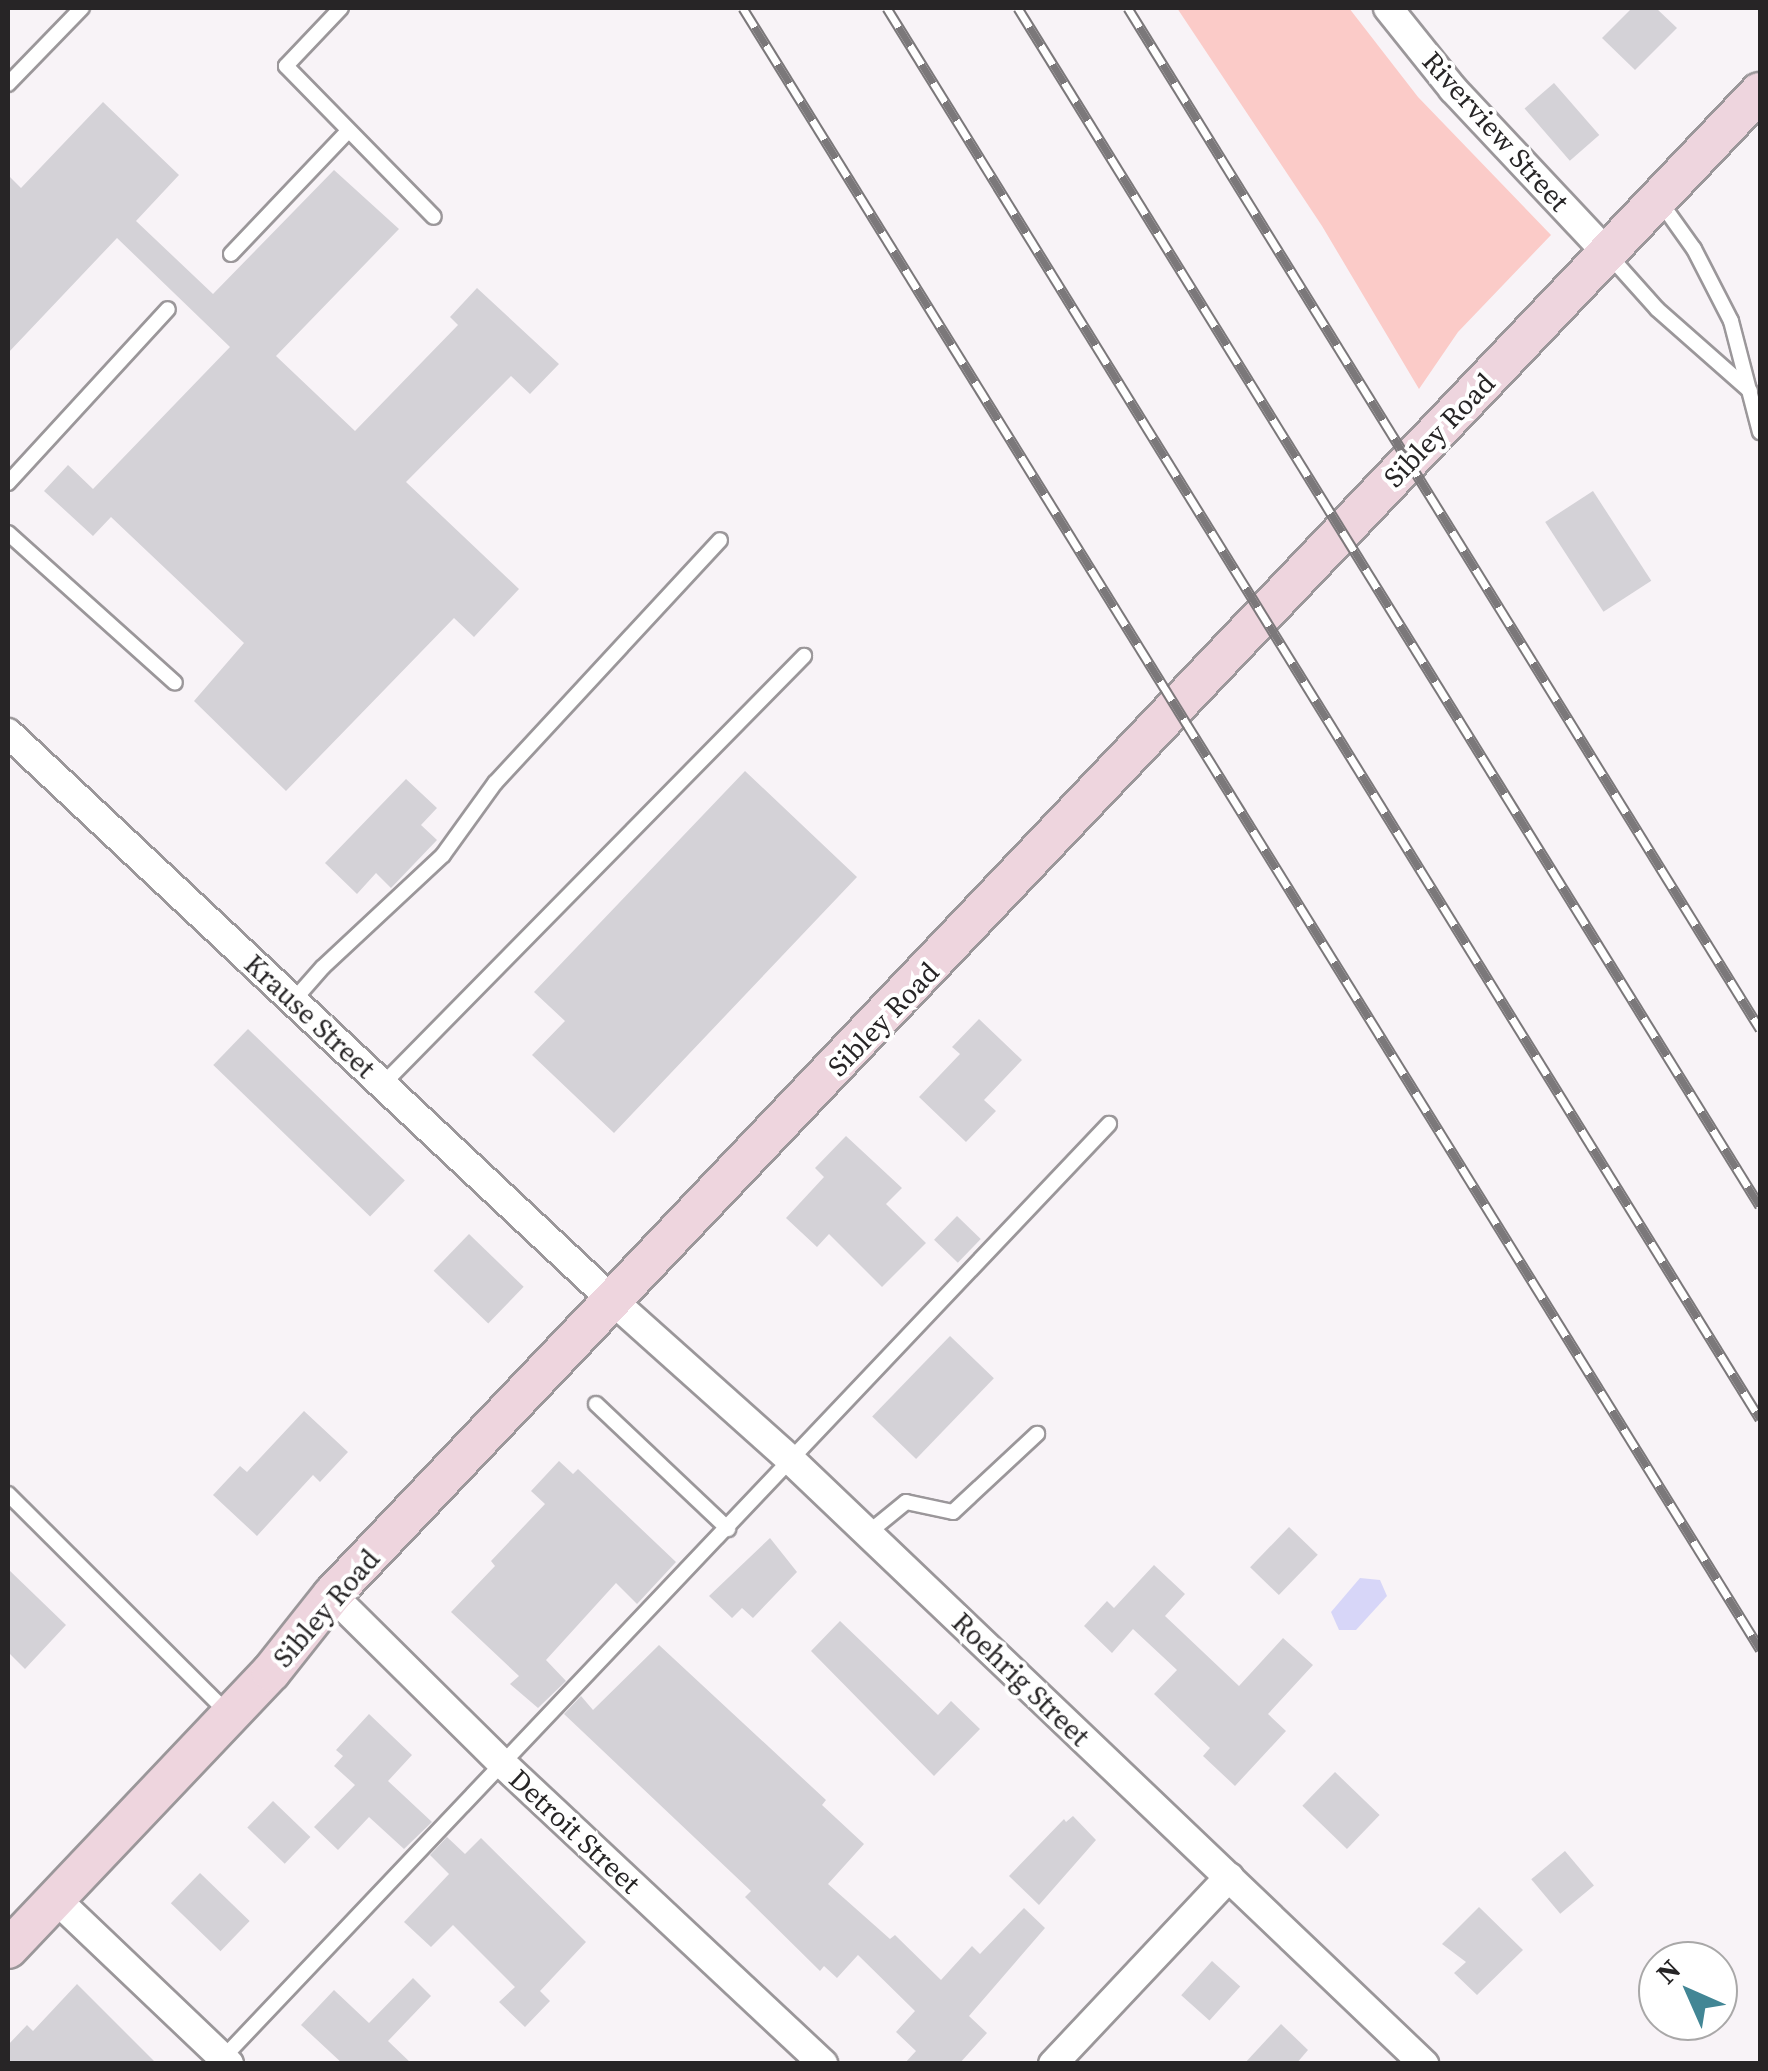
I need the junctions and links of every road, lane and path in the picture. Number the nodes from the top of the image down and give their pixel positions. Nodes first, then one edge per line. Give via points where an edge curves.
1 (82, 8) edge
2 (341, 8) edge
3 (1388, 8) edge
4 (8, 84) edge
5 (1760, 92) edge
6 (348, 131) junction
7 (1659, 199) junction
8 (434, 217) dead end
9 (1607, 252) junction
10 (231, 254) dead end
11 (168, 309) dead end
12 (1750, 391) junction
13 (1760, 432) edge
14 (8, 482) edge
15 (8, 533) edge
16 (720, 540) dead end
17 (804, 656) dead end
18 (176, 683) dead end
19 (8, 732) edge
20 (294, 1001) junction
21 (382, 1085) junction
22 (1109, 1124) dead end
23 (612, 1300) junction
24 (596, 1404) dead end
25 (1036, 1434) dead end
26 (792, 1461) junction
27 (8, 1494) edge
28 (728, 1529) junction
29 (868, 1533) junction
30 (332, 1595) junction
31 (230, 1715) junction
32 (504, 1765) junction
33 (1229, 1877) junction
34 (56, 1899) junction
35 (8, 1949) edge
36 (223, 2062) edge
37 (823, 2064) edge
38 (1053, 2064) edge
39 (1424, 2064) edge

1 - 4 lane
2 - 6 lane via 286,66
3 - 9 street, Riverview Street via 1453,89
5 - 7 main road, Sibley Road
6 - 8 lane
6 - 10 lane
7 - 9 main road, Sibley Road
7 - 12 lane via 1731,321
9 - 12 lane via 1657,309
9 - 23 main road, Sibley Road
11 - 14 lane
12 - 13 lane
15 - 18 lane
16 - 20 lane via 495,783 443,854
17 - 21 lane
19 - 20 street, Krause Street
20 - 21 street, Krause Street
21 - 23 street, Krause Street
22 - 26 lane
23 - 26 street, Roehrig Street
23 - 30 main road, Sibley Road
24 - 28 lane
25 - 29 lane via 953,1512 906,1502
26 - 28 lane
26 - 29 street, Roehrig Street
27 - 31 lane
28 - 32 lane
29 - 33 street, Roehrig Street
30 - 31 main road, Sibley Road
30 - 32 street, Detroit Street
31 - 34 main road, Sibley Road
32 - 36 lane
32 - 37 street, Detroit Street
33 - 38 street
33 - 39 street, Roehrig Street
34 - 35 main road, Sibley Road
34 - 36 street

